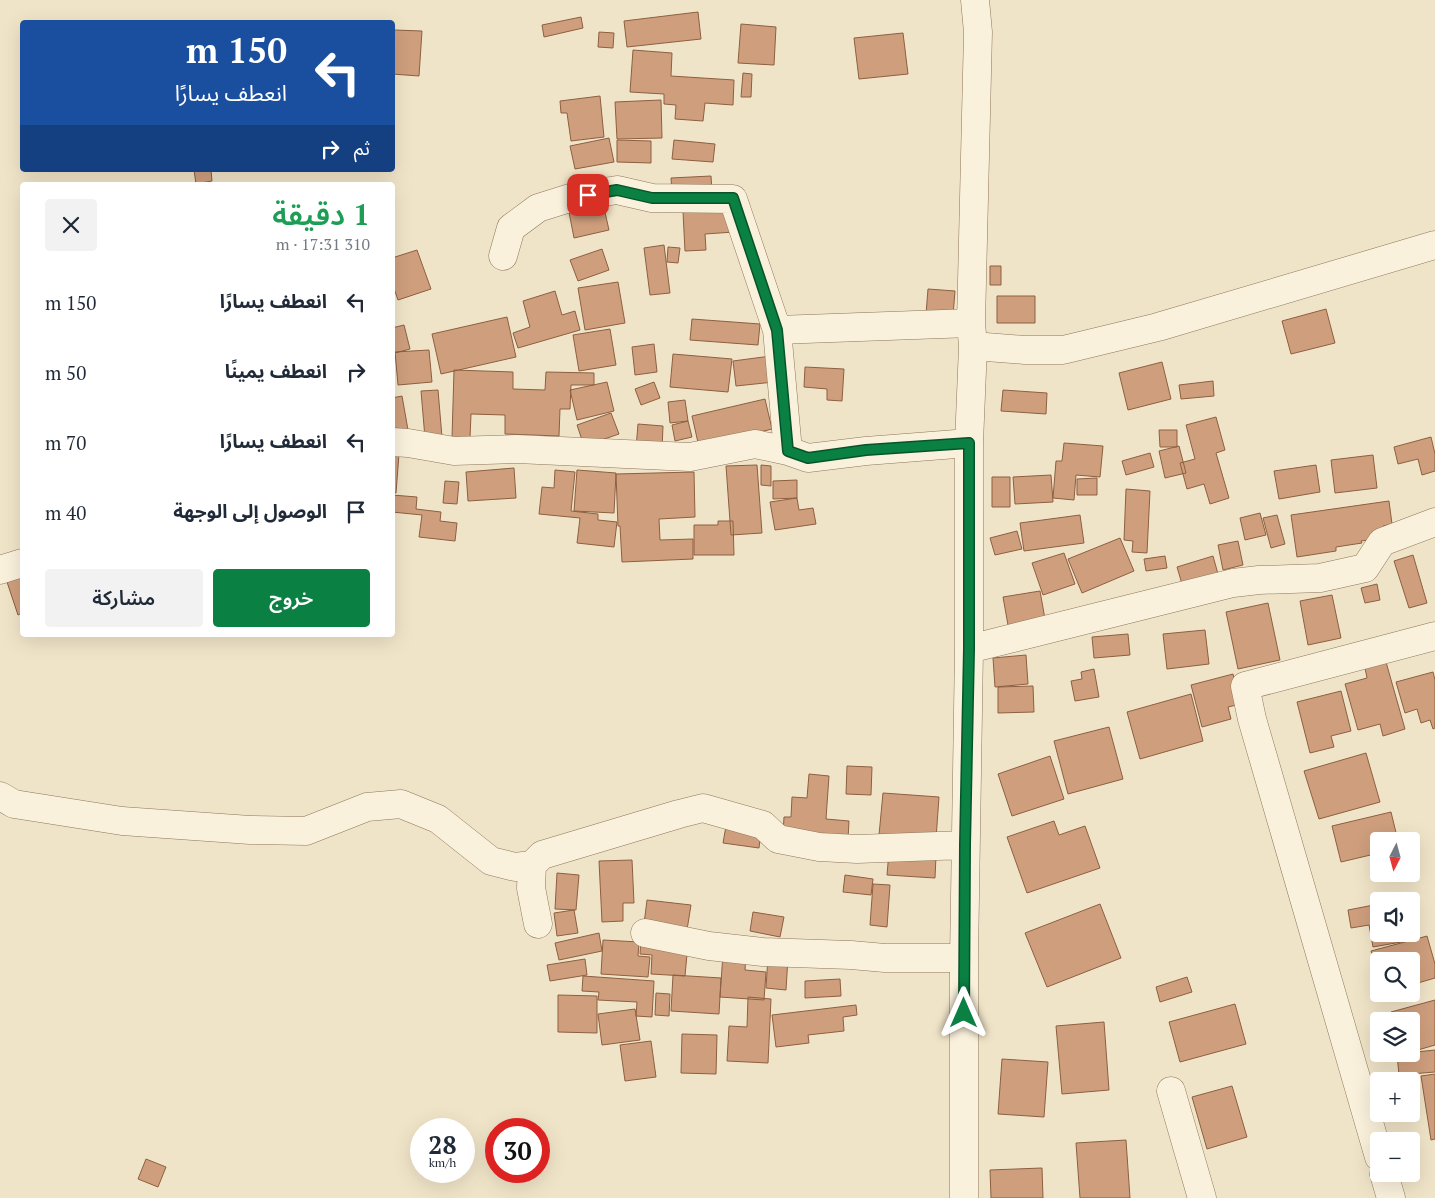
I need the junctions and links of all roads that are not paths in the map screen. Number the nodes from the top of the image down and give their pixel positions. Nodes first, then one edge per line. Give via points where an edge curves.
1 (975, 0) edge
2 (1434, 252) edge
3 (503, 256) dead end
4 (777, 330) junction
5 (972, 334) junction
6 (395, 442) edge
7 (969, 443) junction
8 (788, 451) junction
9 (1435, 522) edge
10 (20, 564) edge
11 (0, 570) edge
12 (1435, 636) edge
13 (969, 649) junction
14 (0, 796) edge
15 (965, 845) junction
16 (532, 865) junction
17 (538, 924) dead end
18 (645, 933) dead end
19 (964, 958) junction
20 (1172, 1091) dead end
21 (1372, 1132) edge
22 (1386, 1182) edge
23 (964, 1198) edge
24 (1202, 1198) edge
25 (1391, 1198) edge

1 - 5 street via 978,32
2 - 5 street via 1063,350 1025,350
3 - 4 street via 511,228 538,208 573,198 617,190 652,198 733,198
4 - 5 street
4 - 8 street
5 - 7 street
6 - 8 street via 454,451 517,449 690,457 755,444
7 - 8 street via 866,450 808,458
7 - 13 street
9 - 13 street via 1382,542 1365,568 1320,578 1233,583
10 - 11 street
12 - 21 street via 1245,686
13 - 15 street
14 - 16 street via 14,804 122,821 250,830 306,830 367,807 401,804 438,819 491,861 515,868
15 - 16 street via 858,849 819,847 778,839 763,824 704,808 542,855
15 - 19 street
16 - 17 street via 531,888
18 - 19 street via 709,946 763,952
19 - 23 street
20 - 24 street
22 - 25 street

